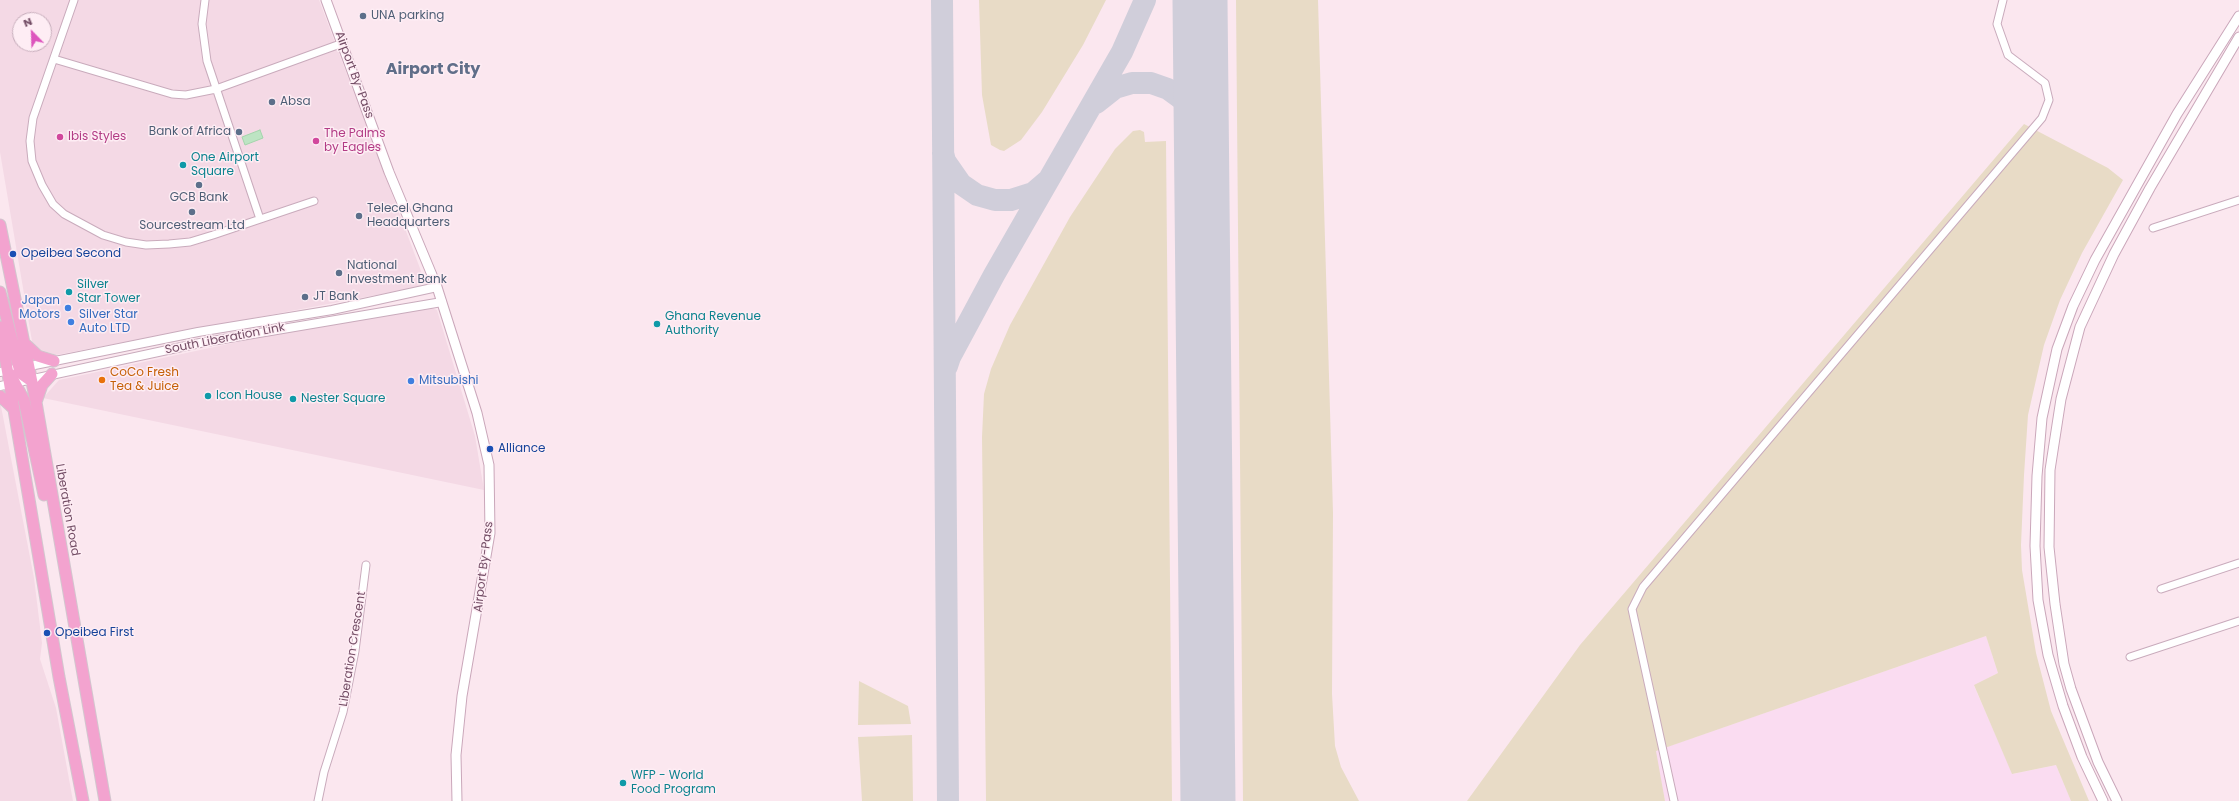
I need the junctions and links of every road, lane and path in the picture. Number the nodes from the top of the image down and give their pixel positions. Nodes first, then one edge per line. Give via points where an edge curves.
1 (74, 0) edge
2 (205, 0) edge
3 (326, 0) edge
4 (2003, 0) edge
5 (2239, 16) edge
6 (2239, 37) edge
7 (343, 43) junction
8 (54, 59) junction
9 (216, 89) junction
10 (2239, 200) edge
11 (314, 201) dead end
12 (260, 219) junction
13 (0, 225) edge
14 (2153, 228) dead end
15 (438, 287) junction
16 (0, 292) edge
17 (442, 302) junction
18 (0, 327) edge
19 (23, 342) junction
20 (3, 346) junction
21 (0, 358) edge
22 (54, 362) junction
23 (23, 367) junction
24 (4, 371) edge
25 (52, 374) junction
26 (30, 380) junction
27 (9, 385) edge
28 (0, 396) edge
29 (36, 402) junction
30 (14, 410) junction
31 (54, 515) junction
32 (2239, 563) edge
33 (366, 565) dead end
34 (2161, 589) dead end
35 (2239, 622) edge
36 (2130, 657) dead end
37 (83, 801) edge
38 (105, 801) edge
39 (318, 801) edge
40 (458, 801) edge
41 (1674, 801) edge
42 (2103, 801) edge
43 (2117, 801) edge

1 - 8 street
2 - 9 street via 202,24 207,61
3 - 7 main road, Airport By-Pass
4 - 41 street via 1997,24 2008,56 2045,83 2049,100 2042,118 1643,587 1632,609
5 - 42 main road via 2177,114 2095,260 2073,306 2060,342 2042,418 2035,546 2038,600 2048,655 2063,706 2082,757
6 - 43 main road via 2110,260 2080,327 2060,399 2050,470 2049,547 2055,604 2064,664 2071,689 2098,762
7 - 9 street
7 - 15 main road, Airport By-Pass via 390,172
8 - 9 street via 172,94 203,93
8 - 12 street via 33,118 30,141 32,161 42,185 53,204 64,214 103,235 146,245 190,242
9 - 12 street
10 - 14 street
11 - 12 street
13 - 19 highway, Liberation Road
15 - 17 main road, Airport By-Pass
15 - 22 street, South Liberation Link via 332,310 193,333
16 - 23 highway
17 - 25 street, South Liberation Link via 208,341
17 - 40 main road, Airport By-Pass via 477,413 485,443 490,479 488,555 458,731
18 - 20 highway
19 - 22 highway via 38,356
19 - 23 highway, Liberation Road
20 - 21 highway
20 - 24 highway
22 - 23 street, South Liberation Link
23 - 24 street, South Liberation Link
23 - 26 highway, Liberation Road
24 - 27 highway
25 - 26 street, South Liberation Link
25 - 29 highway via 42,385
26 - 27 street, South Liberation Link
26 - 29 highway, Liberation Road
27 - 30 highway
27 - 31 highway via 27,411 45,499
28 - 30 highway
29 - 31 highway, Liberation Road
30 - 37 highway
31 - 38 highway, Liberation Road
32 - 34 street
33 - 39 street, Liberation Crescent via 355,651 343,712 324,772
35 - 36 street

